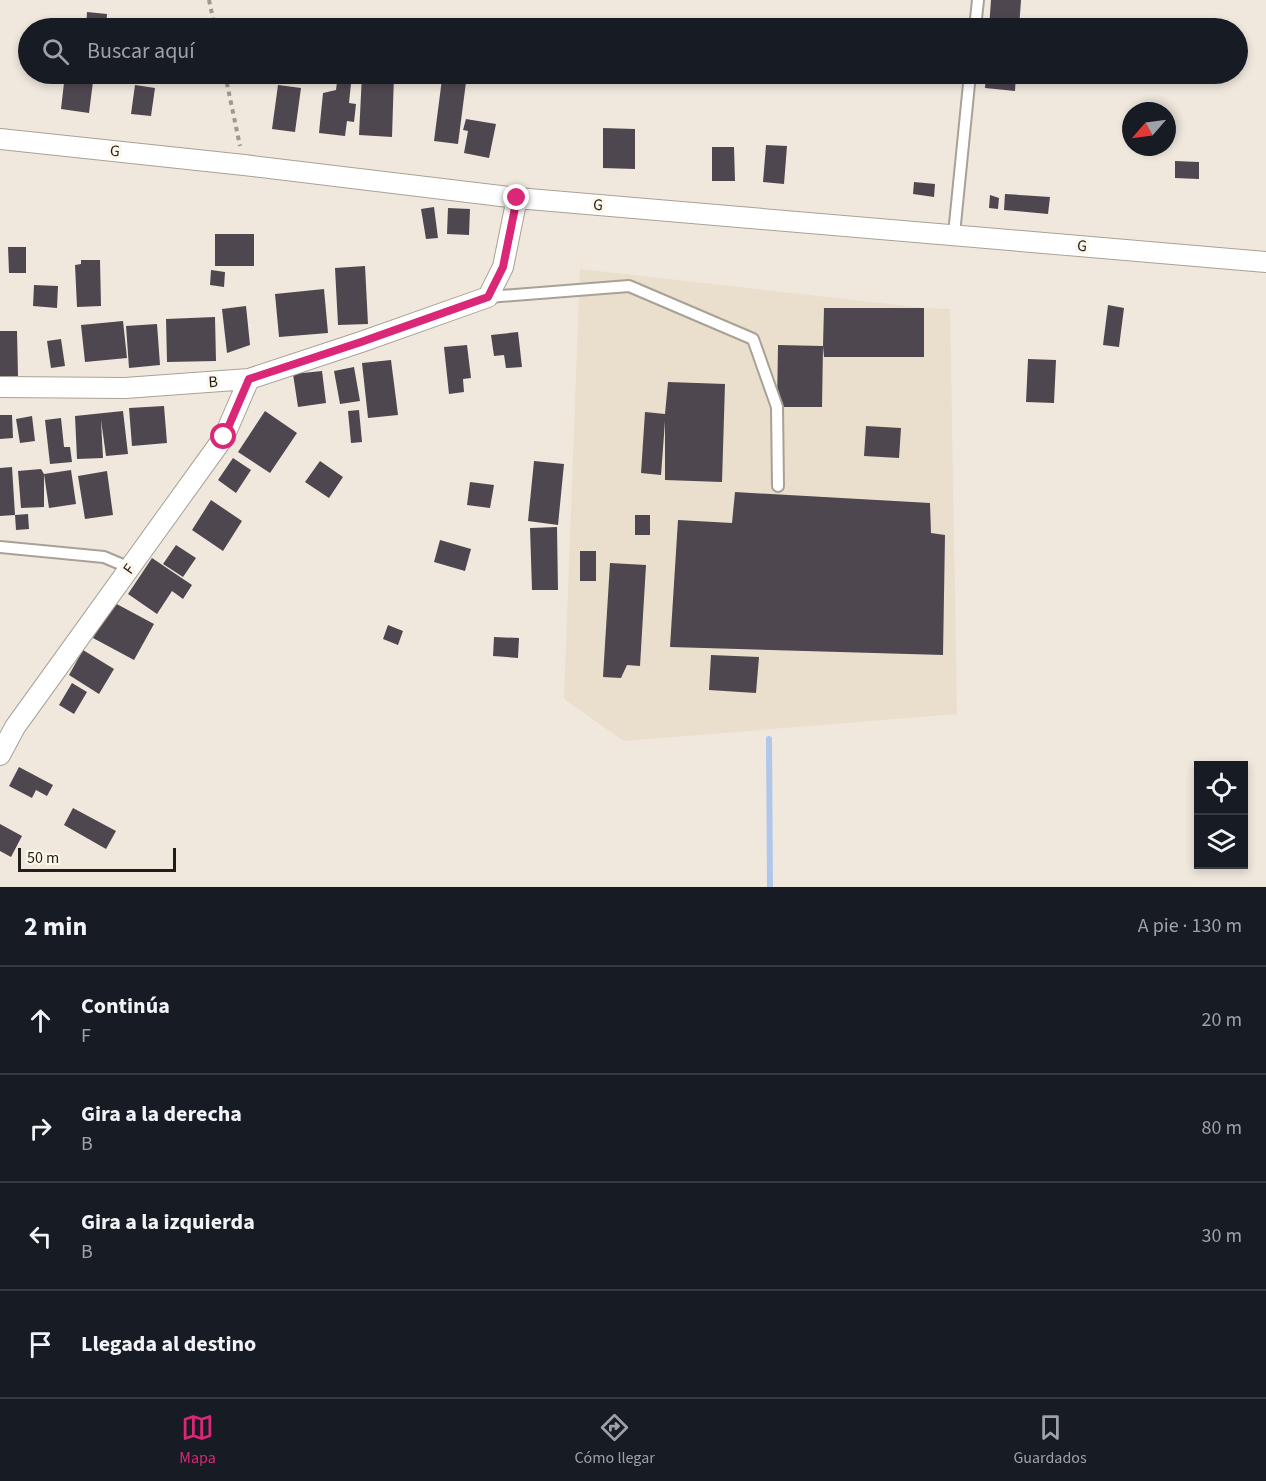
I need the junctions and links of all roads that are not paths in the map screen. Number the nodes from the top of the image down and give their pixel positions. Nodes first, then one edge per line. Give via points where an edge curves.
1 (978, 0) edge
2 (976, 18) edge
3 (969, 84) edge
4 (0, 139) edge
5 (517, 198) junction
6 (954, 234) junction
7 (1266, 262) edge
8 (488, 297) junction
9 (249, 379) junction
10 (0, 387) edge
11 (778, 486) dead end
12 (0, 547) edge
13 (130, 568) junction
14 (7, 723) edge
15 (0, 755) edge

1 - 2 lane
3 - 6 lane
4 - 5 street, G
5 - 6 street, G
5 - 8 street via 503,267
6 - 7 street, G
8 - 9 street, B
8 - 11 lane via 629,286 753,339 777,407
9 - 10 street, B via 124,388
9 - 13 street, F via 224,437
12 - 13 lane via 104,557
13 - 14 street, F
14 - 15 street, F

